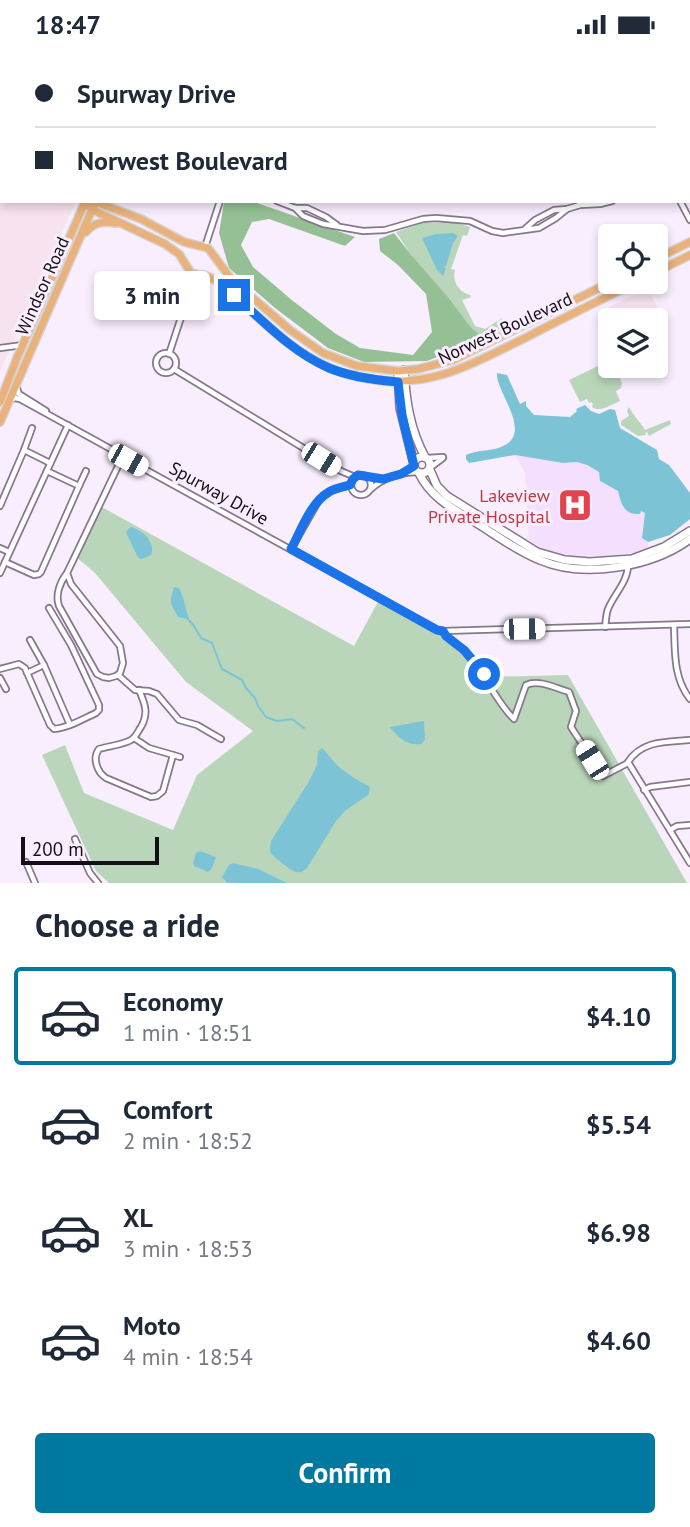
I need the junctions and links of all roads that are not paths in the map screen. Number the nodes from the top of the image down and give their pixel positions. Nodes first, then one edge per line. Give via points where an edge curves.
1 (85, 203) edge
2 (112, 203) edge
3 (219, 203) edge
4 (282, 203) edge
5 (604, 203) edge
6 (681, 203) edge
7 (95, 204) edge
8 (567, 209) junction
9 (131, 215) junction
10 (690, 220) edge
11 (127, 225) junction
12 (524, 230) junction
13 (690, 242) edge
14 (77, 246) junction
15 (196, 246) junction
16 (205, 247) junction
17 (668, 253) edge
18 (690, 255) edge
19 (215, 258) junction
20 (186, 265) junction
21 (668, 266) edge
22 (195, 275) junction
23 (204, 275) junction
24 (598, 288) edge
25 (612, 294) edge
26 (23, 345) junction
27 (2, 348) edge
28 (169, 354) junction
29 (17, 358) junction
30 (174, 369) junction
31 (401, 370) junction
32 (401, 382) junction
33 (15, 386) junction
34 (9, 400) junction
35 (0, 403) edge
36 (50, 414) junction
37 (0, 422) edge
38 (68, 425) junction
39 (32, 428) dead end
40 (23, 450) junction
41 (118, 453) junction
42 (426, 458) junction
43 (128, 460) junction
44 (120, 462) junction
45 (51, 464) junction
46 (430, 468) junction
47 (416, 469) junction
48 (47, 471) junction
49 (86, 471) dead end
50 (367, 477) junction
51 (383, 479) junction
52 (352, 481) junction
53 (79, 486) junction
54 (370, 489) junction
55 (0, 506) edge
56 (690, 531) edge
57 (690, 539) edge
58 (0, 548) edge
59 (291, 549) junction
60 (9, 552) junction
61 (5, 562) junction
62 (628, 565) junction
63 (0, 573) edge
64 (67, 573) junction
65 (49, 608) dead end
66 (690, 624) edge
67 (674, 625) junction
68 (605, 627) junction
69 (443, 631) junction
70 (30, 640) dead end
71 (44, 665) junction
72 (0, 669) edge
73 (27, 673) junction
74 (118, 675) junction
75 (1, 682) edge
76 (6, 689) dead end
77 (139, 690) junction
78 (690, 699) edge
79 (70, 725) junction
80 (134, 738) junction
81 (221, 739) dead end
82 (690, 740) edge
83 (173, 755) junction
84 (180, 757) dead end
85 (628, 762) junction
86 (690, 782) edge
87 (645, 790) junction
88 (690, 825) edge
89 (670, 829) junction
90 (75, 839) dead end
91 (26, 862) dead end
92 (690, 863) edge
93 (34, 883) edge
94 (98, 883) edge

1 - 26 main road, Windsor Road
2 - 9 main road
3 - 16 street
4 - 12 street via 323,225 351,230 397,228 436,218 470,221 497,232
5 - 8 street
6 - 10 street
7 - 9 main road
7 - 11 main road
7 - 14 main road, Windsor Road
8 - 12 street via 538,228
8 - 12 street via 554,210
9 - 15 main road
11 - 14 main road via 97,223
11 - 20 main road via 176,251
13 - 17 main road
14 - 33 main road, Windsor Road
15 - 16 main road
15 - 20 main road via 187,253
16 - 19 main road
18 - 21 main road
19 - 23 main road
19 - 31 main road, Norwest Boulevard via 232,280 314,348 358,366
20 - 22 main road
22 - 23 main road
22 - 28 street
23 - 32 main road, Norwest Boulevard via 314,361 353,376
24 - 31 main road, Norwest Boulevard via 453,360
25 - 32 main road, Norwest Boulevard via 468,366 427,380
26 - 27 street
26 - 29 main road, Windsor Road
27 - 29 street
28 - 30 street
28 - 30 street via 158,356 156,366 164,373
29 - 35 main road, Windsor Road
30 - 52 street
31 - 32 street
32 - 42 street
32 - 47 street via 402,415
33 - 34 main road, Windsor Road
33 - 36 street via 19,394
34 - 36 street via 18,398
34 - 37 main road, Windsor Road
36 - 38 street
38 - 41 street
38 - 45 street
39 - 40 street
40 - 45 street
40 - 55 street
41 - 43 street via 125,451
41 - 44 street
42 - 46 street
42 - 46 street via 443,457
42 - 47 street via 417,459
43 - 44 street
43 - 59 street, Spurway Drive
44 - 64 street
45 - 48 street
46 - 47 street via 425,473
46 - 56 street via 447,496 556,559 632,558 664,547
47 - 51 street
47 - 62 street via 440,500 540,560 569,568
48 - 53 street
48 - 60 street
49 - 53 street
50 - 51 street
50 - 52 street
50 - 54 street
51 - 54 street
52 - 54 street via 358,495
52 - 59 street via 319,500
53 - 61 street via 39,574
57 - 62 street via 662,555
58 - 60 street
59 - 69 street, Spurway Drive
60 - 61 street
61 - 63 street
62 - 68 street
64 - 74 street via 120,646
64 - 74 street via 58,593 59,606 97,674 105,678
65 - 79 street via 99,705 96,713
66 - 67 street, Spurway Drive
67 - 68 street, Spurway Drive
67 - 78 street via 676,667
68 - 69 street, Spurway Drive
69 - 85 street, Spurway Drive via 473,660 514,719 529,683 569,692 576,711 571,727 603,776
70 - 71 street
71 - 73 street
71 - 79 street
72 - 73 street via 19,664
73 - 79 street via 50,725 59,730
74 - 77 street
75 - 76 street
77 - 80 street via 146,717
77 - 81 street via 157,694 179,720
80 - 83 street
80 - 83 street via 96,752 103,776 157,796 163,791
82 - 85 street via 647,745
83 - 84 street
85 - 87 street
86 - 87 street
87 - 89 street
88 - 89 street
89 - 92 street
90 - 94 street
91 - 93 street

